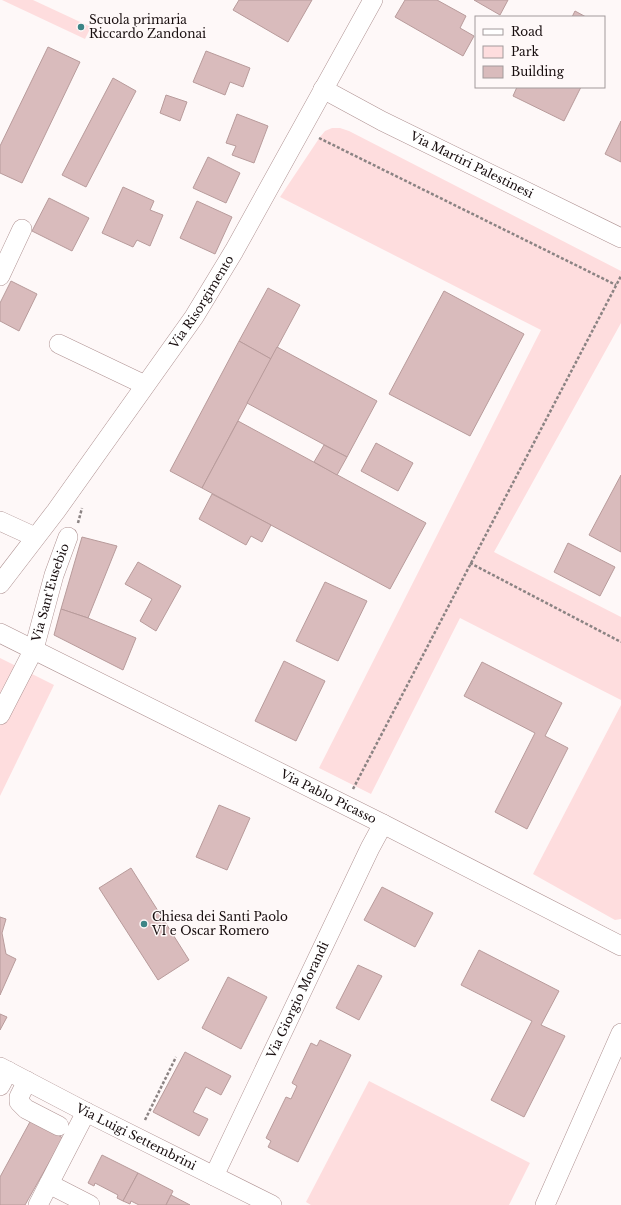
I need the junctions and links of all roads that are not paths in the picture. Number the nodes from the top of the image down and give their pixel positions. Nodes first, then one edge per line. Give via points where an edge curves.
1 (373, 0) edge
2 (324, 89) junction
3 (22, 229) dead end
4 (621, 238) edge
5 (0, 276) edge
6 (59, 344) dead end
7 (145, 385) junction
8 (0, 521) edge
9 (35, 537) junction
10 (68, 537) dead end
11 (0, 584) edge
12 (0, 633) edge
13 (34, 649) junction
14 (0, 715) edge
15 (383, 824) junction
16 (621, 946) edge
17 (621, 1033) edge
18 (3, 1074) edge
19 (27, 1081) junction
20 (86, 1112) junction
21 (59, 1126) dead end
22 (214, 1176) junction
23 (49, 1184) junction
24 (38, 1205) edge
25 (90, 1205) edge
26 (272, 1205) edge
27 (545, 1205) edge

1 - 2 street, Via Risorgimento
2 - 4 street, Via Martiri Palestinesi via 382,121
2 - 7 street, Via Risorgimento via 216,283
3 - 5 street
6 - 7 street
7 - 9 street, Via Risorgimento
8 - 9 street
9 - 11 street, Via Risorgimento
10 - 13 street, Via Sant'Eusebio via 54,575
12 - 13 street, Via Sant'Eusebio
13 - 14 street, Via Sant'Eusebio
13 - 15 street, Via Pablo Picasso
15 - 16 street, Via Pablo Picasso
15 - 22 street, Via Giorgio Morandi
17 - 27 street
18 - 19 street, Via Luigi Settembrini
19 - 20 street, Via Luigi Settembrini
19 - 21 street via 19,1102 26,1109
20 - 22 street, Via Luigi Settembrini
20 - 23 street
22 - 26 street, Via Luigi Settembrini
23 - 24 street
23 - 25 street

